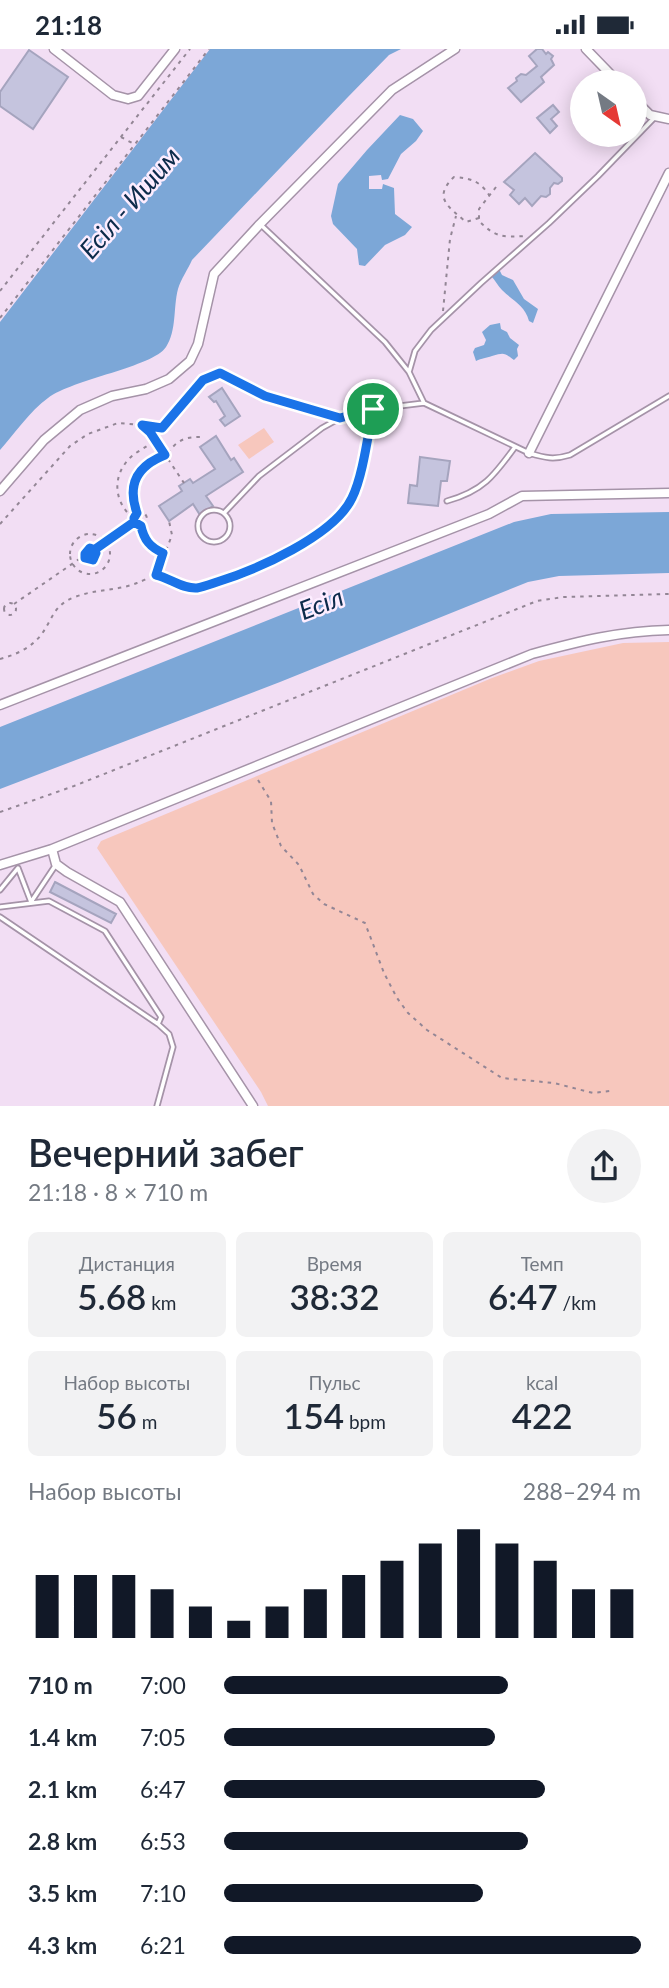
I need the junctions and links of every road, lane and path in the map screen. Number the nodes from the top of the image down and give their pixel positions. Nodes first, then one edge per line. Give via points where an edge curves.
1 (54, 49) edge
2 (175, 49) edge
3 (190, 49) edge
4 (209, 49) edge
5 (455, 49) edge
6 (586, 49) edge
7 (606, 70) edge
8 (648, 113) edge
9 (656, 116) junction
10 (669, 119) edge
11 (121, 137) junction
12 (135, 145) junction
13 (669, 173) edge
14 (496, 187) dead end
15 (489, 195) junction
16 (457, 214) junction
17 (479, 218) junction
18 (260, 224) junction
19 (537, 233) junction
20 (0, 291) edge
21 (0, 318) edge
22 (443, 319) junction
23 (409, 372) junction
24 (669, 396) edge
25 (424, 403) junction
26 (373, 409) junction
27 (340, 418) junction
28 (142, 425) junction
29 (203, 437) dead end
30 (147, 446) dead end
31 (515, 447) junction
32 (529, 453) junction
33 (165, 455) junction
34 (184, 483) dead end
35 (0, 491) edge
36 (669, 493) edge
37 (447, 501) dead end
38 (137, 513) junction
39 (224, 513) junction
40 (134, 518) junction
41 (169, 521) dead end
42 (134, 522) junction
43 (0, 524) edge
44 (141, 526) junction
45 (106, 542) junction
46 (94, 550) junction
47 (163, 553) junction
48 (85, 555) junction
49 (72, 564) junction
50 (156, 575) junction
51 (669, 594) edge
52 (14, 604) junction
53 (4, 611) junction
54 (0, 614) edge
55 (669, 630) edge
56 (0, 659) edge
57 (0, 705) edge
58 (258, 780) dead end
59 (0, 812) edge
60 (52, 849) junction
61 (56, 864) junction
62 (0, 865) edge
63 (0, 890) edge
64 (31, 902) junction
65 (0, 907) edge
66 (0, 917) edge
67 (158, 1024) junction
68 (610, 1091) dead end
69 (158, 1106) edge
70 (253, 1106) edge

1 - 2 street via 113,95 128,99 138,96
3 - 11 path
4 - 12 path
5 - 18 street via 392,90
6 - 7 street
8 - 9 street
9 - 10 street
9 - 19 lane
11 - 12 path
11 - 20 path
12 - 21 path
13 - 32 street
14 - 15 path
15 - 16 path via 474,180 454,177 443,197
15 - 17 path via 479,209
16 - 17 path via 466,222
16 - 22 path via 450,239
17 - 19 path via 491,234
18 - 23 lane via 385,342
18 - 35 street via 214,274 190,361 169,379 80,410 44,440
19 - 22 lane
22 - 23 lane via 415,351
23 - 25 lane
24 - 32 lane via 570,454 545,459
25 - 26 lane
25 - 31 lane
26 - 27 lane
26 - 50 path via 352,498 342,514 315,535 285,555 197,588
27 - 28 path via 265,396 220,373 203,380 162,428
27 - 39 lane via 259,476
28 - 33 path
28 - 43 path via 118,423 69,446
29 - 33 path via 178,442
30 - 40 path via 122,468 118,484 120,504
31 - 32 lane
31 - 37 lane via 485,484
33 - 34 path
33 - 38 path via 137,475 132,493
36 - 57 street via 522,496 489,514
38 - 40 path
38 - 44 path via 147,516
39 - 39 lane via 215,510 200,518 197,527 207,541 225,538 229,521
40 - 42 path
41 - 47 path via 172,535
42 - 44 path
42 - 45 path
44 - 47 path via 144,538
45 - 46 path
45 - 49 path via 95,534 82,535 72,545
45 - 49 path via 109,561 101,571 82,573
46 - 48 path via 86,550
46 - 48 path via 93,560
47 - 50 path
48 - 49 path
49 - 52 path
50 - 56 path via 62,603 31,646
51 - 59 path via 537,601
52 - 53 path via 7,604
52 - 53 path via 14,614
53 - 54 path
55 - 60 street via 589,638 533,654
58 - 68 path via 271,801 272,823 281,846 299,865 313,894 365,923 397,998 427,1030 502,1078 554,1083 593,1093
60 - 61 street
60 - 62 street
61 - 64 lane
61 - 70 street via 120,902
63 - 64 lane via 18,868
64 - 65 lane
64 - 67 lane via 49,901 105,931 161,1017
66 - 67 lane
67 - 69 lane via 169,1034 173,1047

